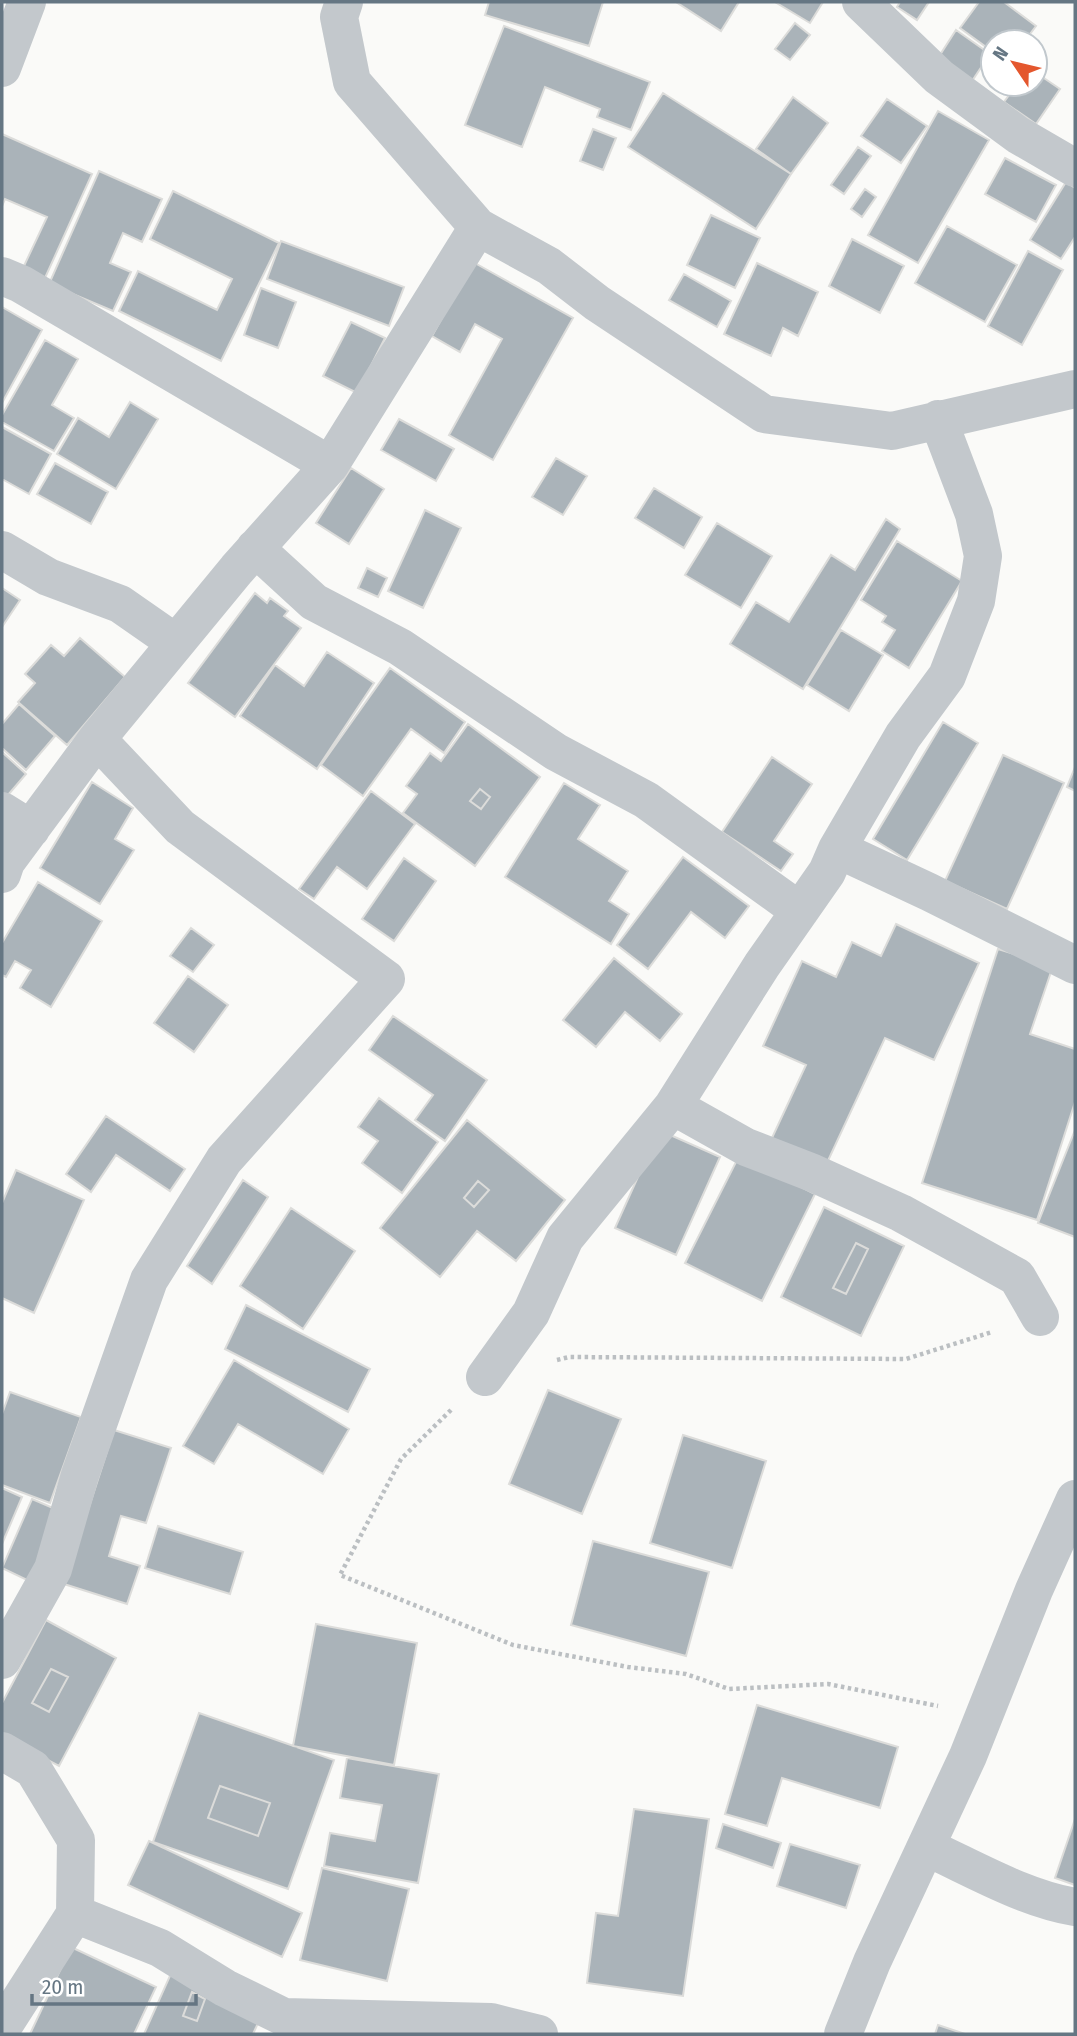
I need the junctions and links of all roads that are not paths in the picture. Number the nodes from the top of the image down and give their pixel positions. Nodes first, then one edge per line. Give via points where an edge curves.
1 (27, 2) edge
2 (344, 2) edge
3 (861, 2) edge
4 (2, 68) edge
5 (1075, 168) edge
6 (478, 227) junction
7 (2, 276) edge
8 (1075, 388) edge
9 (938, 419) junction
10 (330, 465) junction
11 (255, 548) junction
12 (2, 550) edge
13 (176, 643) junction
14 (97, 739) junction
15 (17, 820) edge
16 (837, 849) junction
17 (2, 874) edge
18 (800, 911) junction
19 (1075, 965) edge
20 (673, 1106) junction
21 (1040, 1317) road end
22 (485, 1377) road end
23 (1075, 1499) edge
24 (2, 1660) edge
25 (2, 1751) edge
26 (926, 1846) junction
27 (1075, 1907) edge
28 (75, 1914) junction
29 (265, 2022) edge
30 (2, 2028) edge
31 (531, 2033) edge
32 (843, 2034) edge

1 - 4 street
2 - 6 street via 339,17 352,82
3 - 5 street via 939,77 1018,135
6 - 9 street via 549,266 764,414 892,431
6 - 10 street
7 - 10 street
8 - 9 street
9 - 16 street via 974,514 983,556 976,601 947,676 903,736
10 - 11 street
11 - 13 street
11 - 18 street via 314,602 400,647 556,752 646,800
12 - 13 street via 48,578 120,604
13 - 14 street
14 - 15 street
14 - 24 street via 180,827 386,979 225,1160 149,1280 52,1569
15 - 17 street
16 - 18 street
16 - 19 street
18 - 20 street
20 - 21 street via 746,1147 901,1213 1017,1277
20 - 22 street via 565,1238 531,1313
23 - 26 street
25 - 28 street via 33,1769 76,1840
26 - 27 street via 1042,1899
26 - 32 street
28 - 29 street via 160,1948 225,1988
28 - 30 street
29 - 31 street via 284,2017 491,2022

